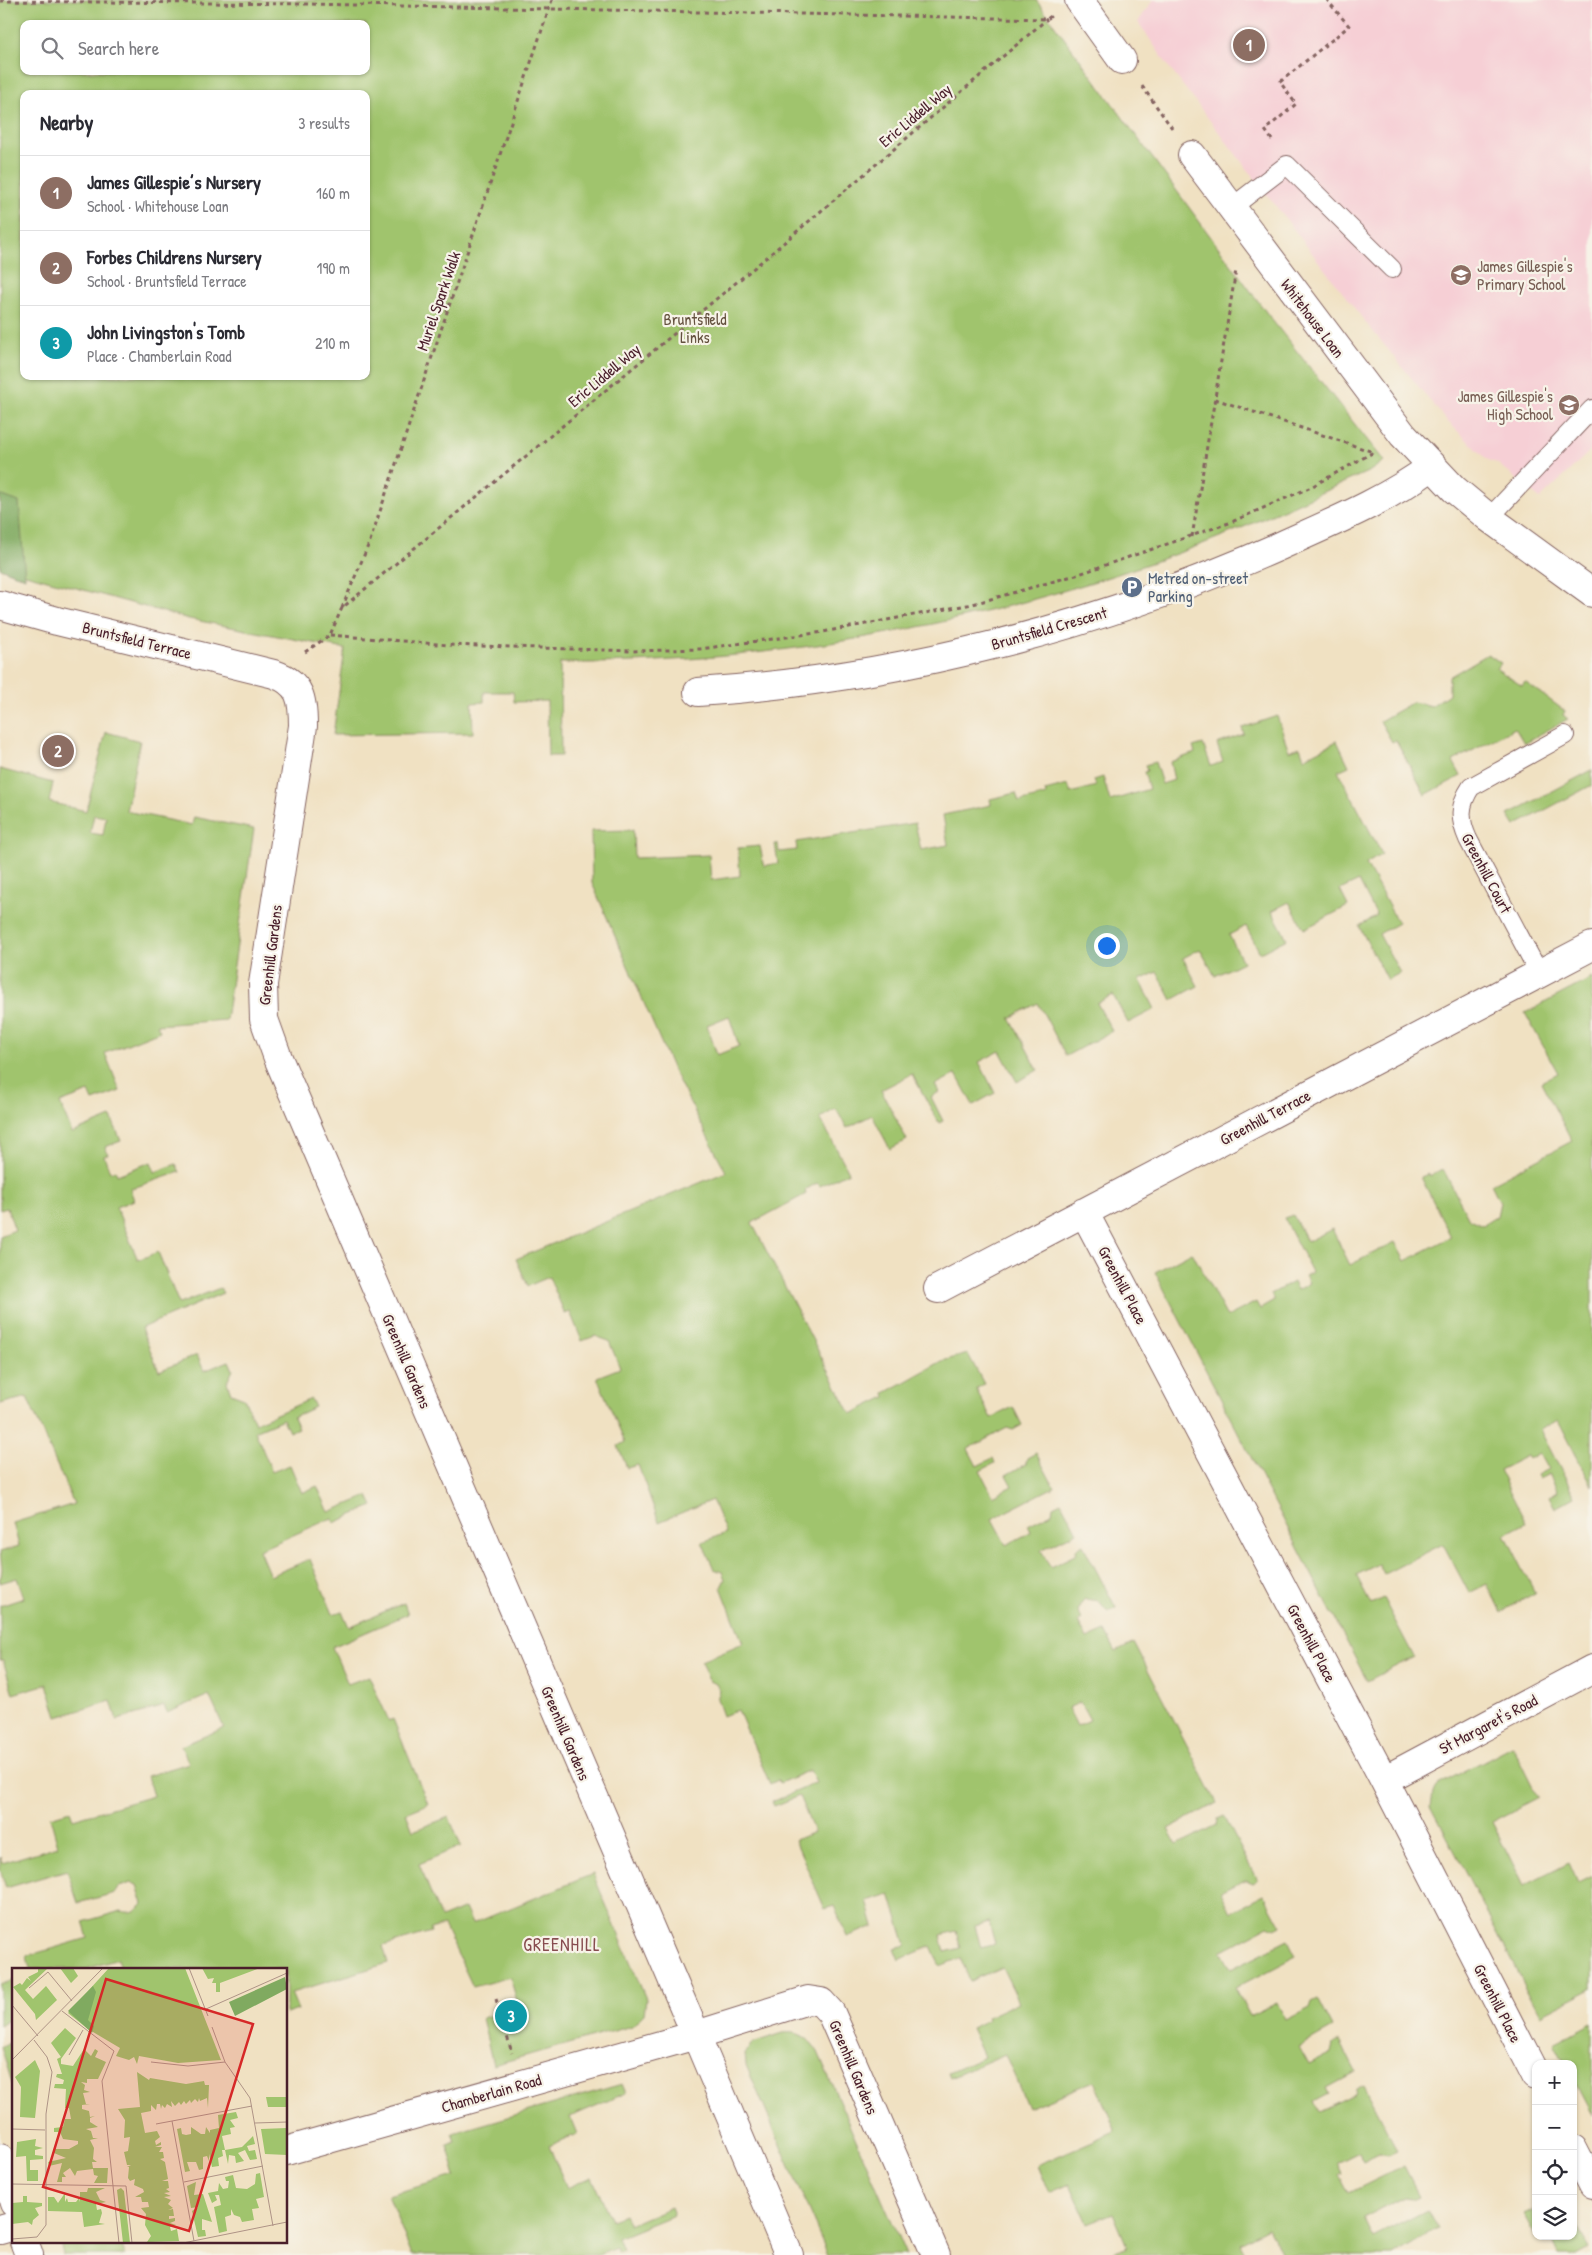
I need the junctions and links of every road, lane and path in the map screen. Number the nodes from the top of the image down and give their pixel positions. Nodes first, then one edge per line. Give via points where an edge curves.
1 (552, 0) edge
2 (1327, 0) edge
3 (0, 1) edge
4 (1068, 6) edge
5 (550, 9) junction
6 (1047, 19) junction
7 (1122, 60) joint
8 (1192, 155) joint
9 (1287, 165) junction
10 (1237, 217) junction
11 (1392, 269) dead end
12 (1215, 399) junction
13 (1592, 409) edge
14 (1403, 436) junction
15 (1374, 452) junction
16 (1431, 467) junction
17 (1489, 518) junction
18 (1192, 537) junction
19 (1592, 593) edge
20 (0, 605) edge
21 (342, 608) junction
22 (330, 635) junction
23 (274, 674) junction
24 (698, 692) dead end
25 (1566, 734) dead end
26 (1592, 946) edge
27 (1539, 973) junction
28 (1084, 1212) junction
29 (938, 1289) dead end
30 (1592, 1668) edge
31 (1384, 1780) junction
32 (496, 1999) dead end
33 (696, 2035) junction
34 (513, 2055) dead end
35 (1532, 2068) edge
36 (288, 2150) edge
37 (1574, 2150) edge
38 (0, 2158) edge
39 (1592, 2186) edge
40 (12, 2197) edge
41 (24, 2242) edge
42 (29, 2255) edge
43 (788, 2255) edge
44 (936, 2255) edge

1 - 5 path, Muriel Spark Walk
2 - 9 path via 1349,26 1280,82 1296,104 1266,130
3 - 5 path
4 - 6 path, Eric Liddell Way
4 - 7 street
5 - 6 path
5 - 21 path, Muriel Spark Walk via 373,532
6 - 21 path, Eric Liddell Way via 761,262
7 - 8 path
8 - 10 street, Whitehouse Loan
9 - 10 lane
9 - 11 lane
10 - 12 path
10 - 14 street, Whitehouse Loan
12 - 15 path
12 - 18 path
13 - 17 lane
14 - 15 path
14 - 16 street, Whitehouse Loan
15 - 18 path via 1309,488
16 - 17 street, Whitehouse Loan
16 - 24 street, Bruntsfield Crescent via 1371,505 1229,568 1160,595 1080,620 1003,642 860,672
17 - 19 street, Whitehouse Loan
18 - 22 path via 973,604 823,632 700,649 633,651 469,645
20 - 23 street, Bruntsfield Terrace
21 - 22 path, Eric Liddell Way
22 - 23 path
23 - 33 street, Greenhill Gardens via 294,685 300,695 303,726 263,984 262,1011 267,1030
25 - 27 lane, Greenhill Court via 1471,786 1461,811 1468,839
26 - 27 street, Greenhill Terrace
27 - 28 street, Greenhill Terrace
28 - 29 street, Greenhill Terrace
28 - 31 street, Greenhill Place
30 - 31 street, St Margaret's Road
31 - 35 street, Greenhill Place
32 - 34 path
33 - 36 street, Chamberlain Road
33 - 43 street, Greenhill Gardens
33 - 44 street, Greenhill Gardens via 808,2000 821,2002 831,2013
37 - 39 street
38 - 40 street
41 - 42 street

